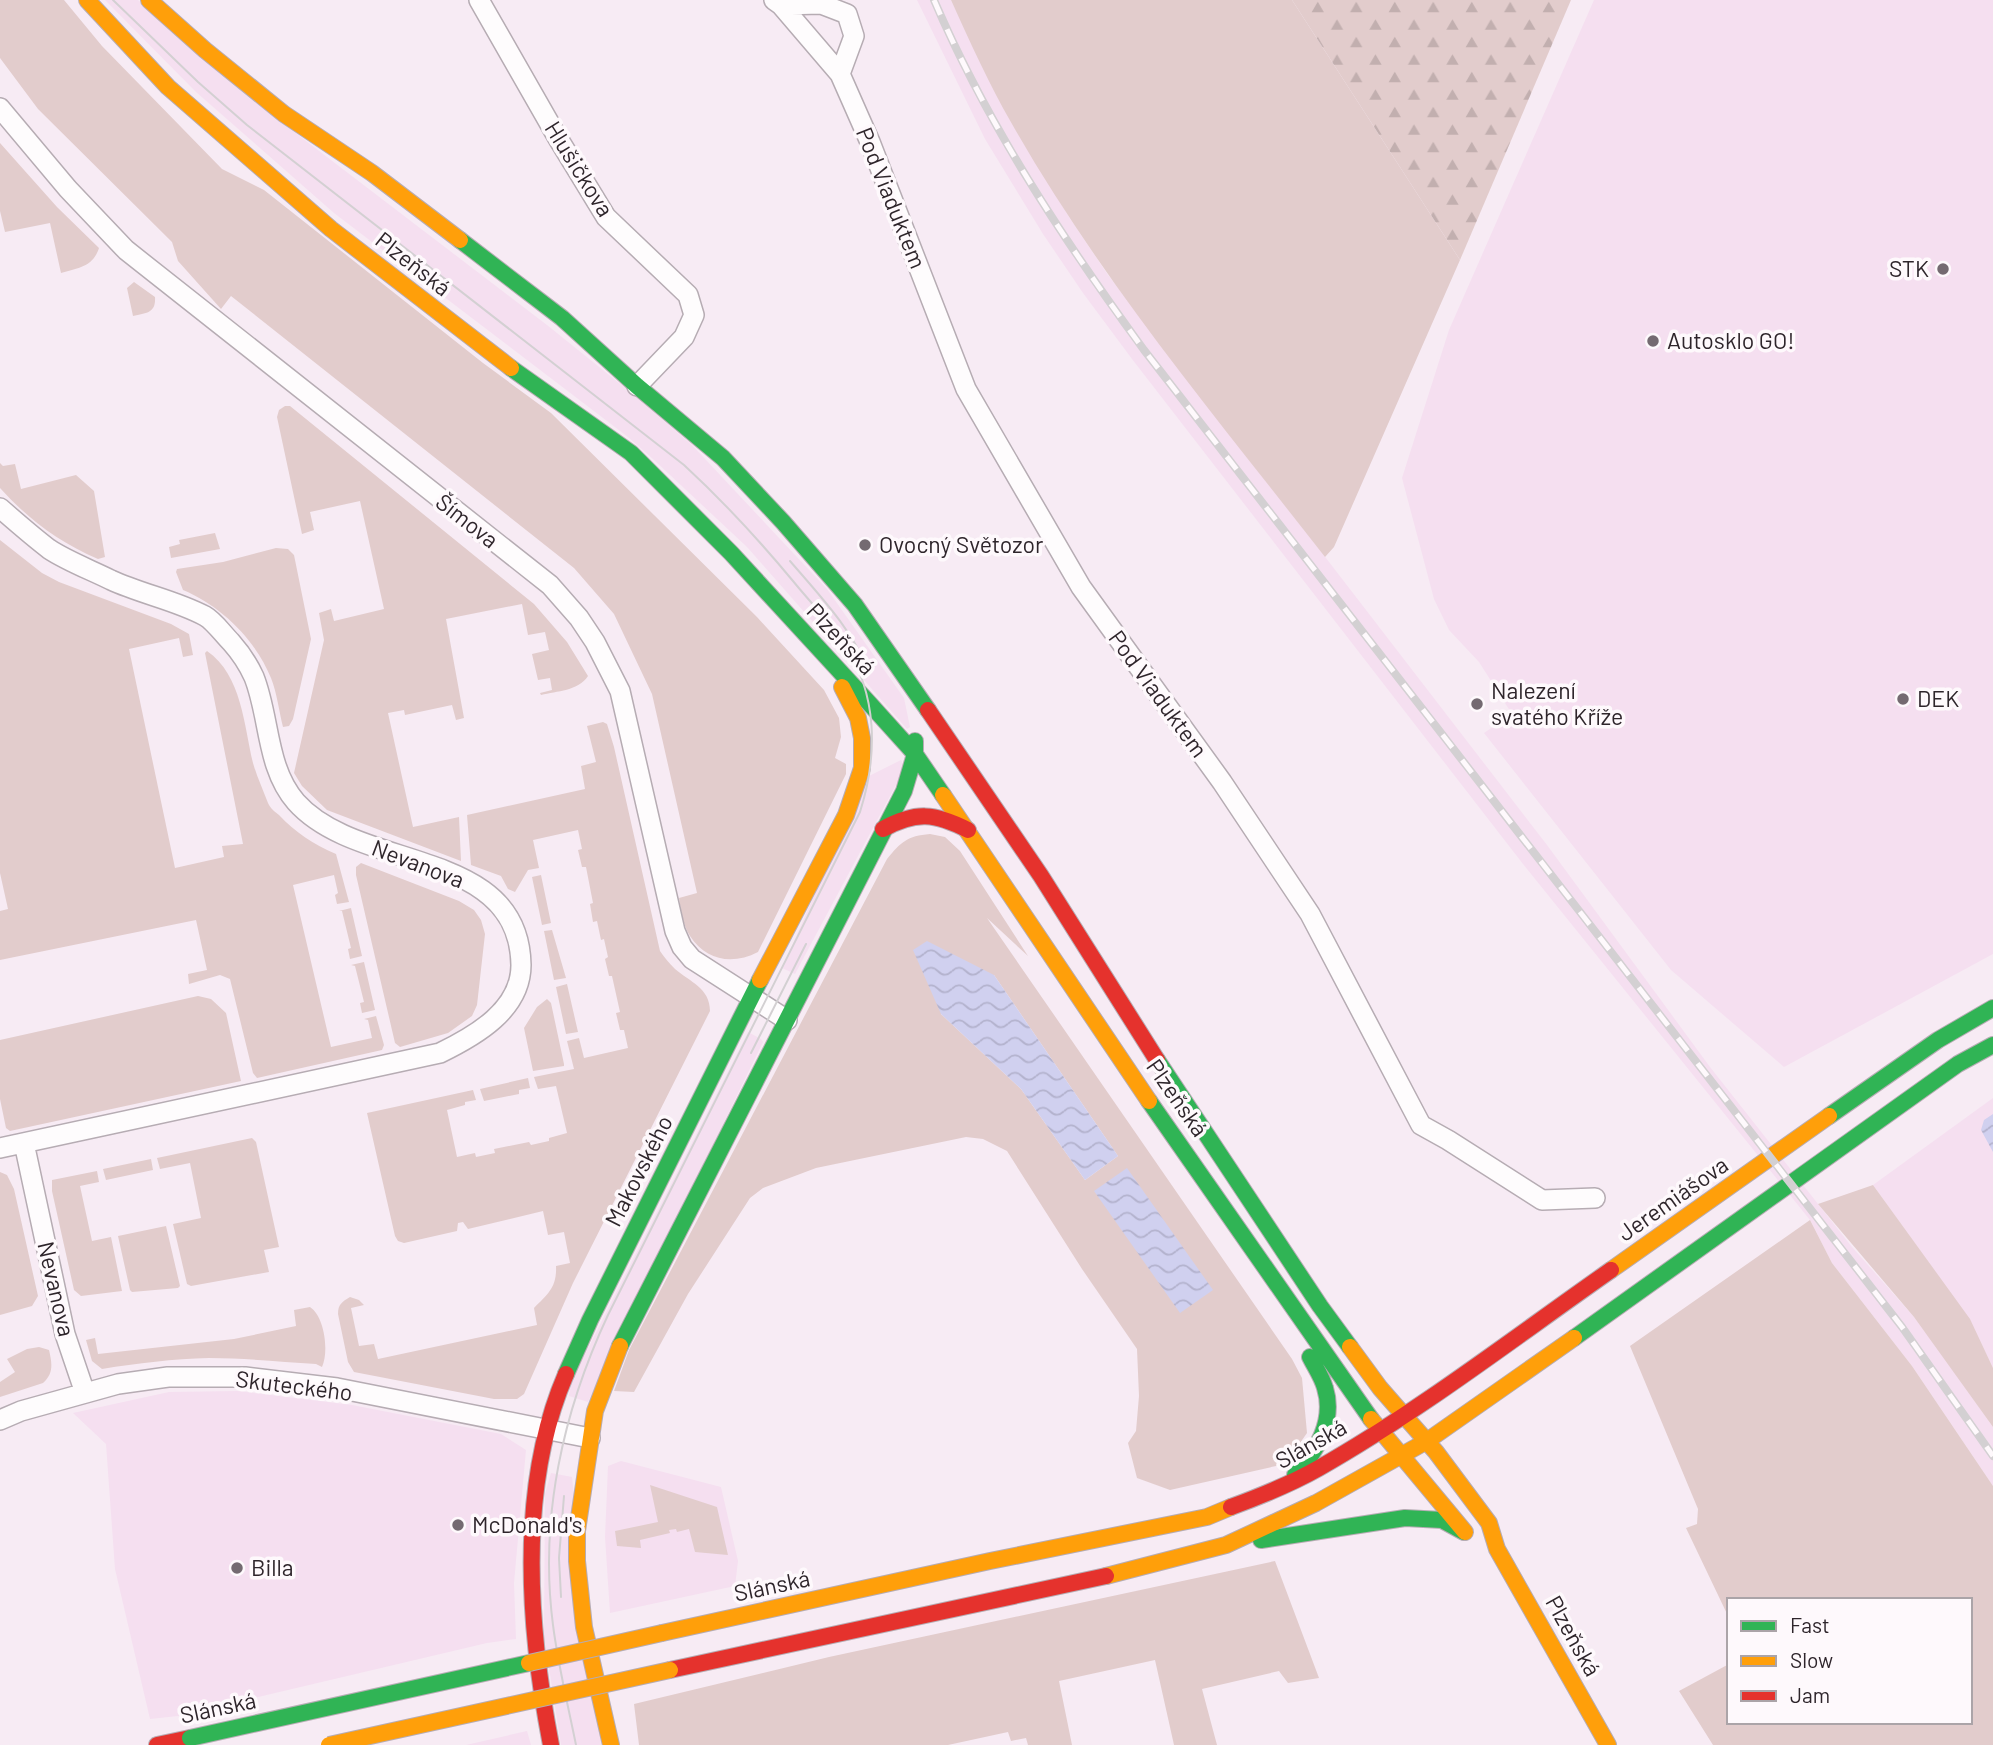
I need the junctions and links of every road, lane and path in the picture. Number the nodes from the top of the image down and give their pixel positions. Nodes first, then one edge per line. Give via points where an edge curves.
1 (87, 0) edge
2 (149, 0) edge
3 (479, 0) edge
4 (778, 3) edge
5 (840, 74) junction
6 (0, 108) edge
7 (637, 386) junction
8 (0, 508) edge
9 (818, 649) junction
10 (914, 689) junction
11 (915, 754) junction
12 (967, 766) junction
13 (862, 768) junction
14 (883, 829) junction
15 (969, 831) junction
16 (751, 997) junction
17 (1993, 1009) edge
18 (787, 1020) junction
19 (1993, 1045) edge
20 (24, 1143) junction
21 (0, 1148) edge
22 (1595, 1198) dead end
23 (1270, 1276) junction
24 (85, 1393) junction
25 (1403, 1416) junction
26 (0, 1420) edge
27 (547, 1429) junction
28 (1381, 1430) junction
29 (590, 1438) junction
30 (1427, 1441) junction
31 (1402, 1455) junction
32 (1280, 1488) junction
33 (1465, 1532) junction
34 (1226, 1545) junction
35 (1497, 1549) junction
36 (157, 1745) edge
37 (329, 1745) edge
38 (551, 1745) edge
39 (611, 1745) edge
40 (1608, 1745) edge

1 - 9 main road, Plzeňská via 168,87 321,222 631,453 731,552
2 - 7 main road, Plzeňská via 284,114 372,173 562,318
3 - 7 street, Hlušičkova via 607,217 688,295 694,315 684,337
4 - 5 street, Pod Viaduktem
4 - 5 street, Pod Viaduktem via 821,4 847,14 854,36
5 - 22 street, Pod Viaduktem via 966,389 1081,587 1222,782 1310,914 1421,1125 1542,1200
6 - 16 street, Šímova via 125,250 550,585 579,618 620,691 682,947 692,959
7 - 10 main road, Plzeňská via 723,458 783,522 855,605
8 - 20 street, Nevanova via 51,550 112,580 207,616 254,676 277,770 295,801 326,827 444,870 491,894 509,915 520,942 521,969 513,998 488,1026 440,1053
9 - 11 main road, Plzeňská
9 - 13 main road, Makovského via 858,718
10 - 11 main road
10 - 12 main road, Plzeňská
11 - 12 main road
11 - 13 main road via 889,756
11 - 14 main road via 904,791
11 - 15 main road, Plzeňská
12 - 25 main road, Plzeňská via 1320,1306
13 - 16 main road, Makovského via 846,815
14 - 15 main road via 906,816 921,815 945,817
14 - 18 main road
15 - 23 main road, Plzeňská
16 - 18 street, Šímova
16 - 27 main road, Makovského via 590,1320
17 - 25 main road, Jeremiášova via 1938,1040
18 - 29 main road via 619,1347
19 - 30 main road via 1958,1064
20 - 21 street, Nevanova
20 - 24 street, Nevanova via 65,1334
23 - 28 main road, Plzeňská
23 - 32 main road via 1324,1387 1327,1406 1315,1448
24 - 26 street, Skuteckého
24 - 27 street, Skuteckého via 168,1377 245,1377 337,1388
25 - 28 main road, Jeremiášova
25 - 30 main road, Plzeňská
27 - 29 street, Skuteckého
27 - 38 main road, Makovského via 535,1485 532,1595
28 - 31 main road, Plzeňská
28 - 32 main road, Slánská
29 - 39 main road via 576,1531 577,1561 584,1627
30 - 31 main road
30 - 35 main road, Plzeňská via 1489,1524
31 - 33 main road, Plzeňská
31 - 34 main road via 1316,1503
32 - 36 main road, Slánská, bridge via 1207,1517
33 - 34 main road via 1442,1520 1405,1518
33 - 35 main road, Plzeňská
34 - 37 main road, bridge via 1112,1575
35 - 40 main road, Plzeňská

